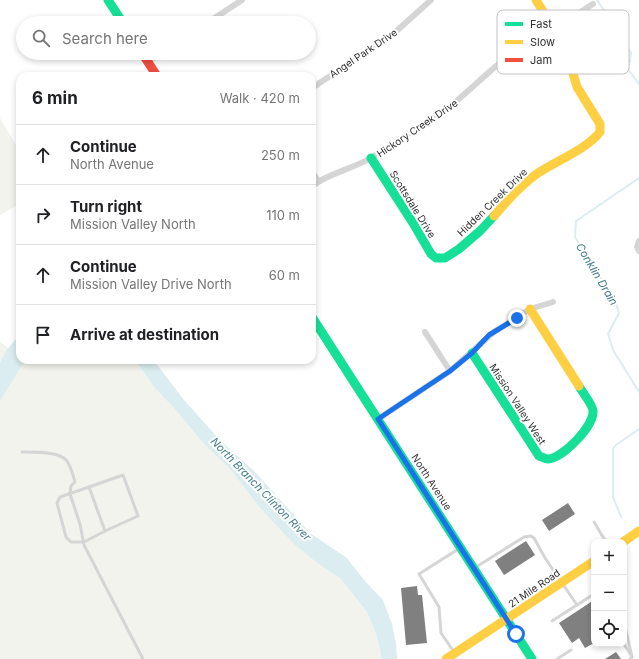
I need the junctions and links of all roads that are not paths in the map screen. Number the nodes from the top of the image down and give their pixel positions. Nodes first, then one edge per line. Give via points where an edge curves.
1 (108, 0) edge
2 (242, 0) edge
3 (431, 0) edge
4 (536, 0) edge
5 (593, 4) dead end
6 (542, 10) edge
7 (583, 10) edge
8 (118, 16) edge
9 (218, 16) edge
10 (150, 60) edge
11 (147, 62) joint
12 (497, 65) edge
13 (154, 72) edge
14 (573, 74) edge
15 (316, 85) edge
16 (371, 158) junction
17 (316, 178) edge
18 (318, 181) joint
19 (639, 241) edge
20 (639, 250) edge
21 (440, 259) joint
22 (553, 302) dead end
23 (530, 309) junction
24 (316, 323) edge
25 (424, 332) dead end
26 (472, 353) junction
27 (450, 371) junction
28 (378, 419) junction
29 (22, 452) dead end
30 (89, 487) junction
31 (70, 494) junction
32 (594, 522) dead end
33 (105, 531) junction
34 (639, 531) edge
35 (604, 539) edge
36 (627, 539) edge
37 (84, 542) junction
38 (461, 548) junction
39 (591, 563) edge
40 (474, 568) junction
41 (562, 583) junction
42 (591, 597) edge
43 (577, 605) junction
44 (506, 620) junction
45 (552, 621) dead end
46 (627, 637) edge
47 (626, 647) edge
48 (570, 650) dead end
49 (455, 653) junction
50 (631, 658) edge
51 (144, 659) edge
52 (446, 659) edge
53 (532, 659) edge
54 (557, 659) edge

1 - 8 street
2 - 9 street
3 - 15 street, Angel Park Drive via 392,35
4 - 6 street
5 - 7 street, Hickory Creek Drive
10 - 11 street
11 - 13 street
12 - 16 street, Hickory Creek Drive via 444,112
14 - 21 street, Hidden Creek Drive via 577,87 600,124 599,134 534,176 468,241 447,257
16 - 18 street, Hickory Creek Drive
16 - 21 street, Scottsdale Drive via 431,254
17 - 18 street
19 - 20 street
22 - 23 street
23 - 26 street via 489,335
23 - 26 street, Mission Valley West via 591,405 593,415 575,443 551,459 538,454
24 - 28 street, North Avenue
25 - 27 street
26 - 27 street
27 - 28 street
28 - 38 street, North Avenue
29 - 31 lane via 58,455 67,460 75,482 71,486
30 - 31 lane
30 - 33 lane
30 - 33 lane via 123,475 138,516
31 - 37 lane
31 - 37 lane via 60,497 57,503 66,537 71,542
32 - 35 lane
33 - 37 lane
34 - 36 street
37 - 51 lane
38 - 40 street, North Avenue
38 - 49 lane via 418,574 439,607 441,633
39 - 41 street, 21 Mile Road
40 - 41 lane via 524,537 531,536
40 - 44 street, North Avenue
41 - 43 lane
41 - 44 street, 21 Mile Road
42 - 43 lane
43 - 45 lane
44 - 49 street, 21 Mile Road
44 - 53 street, North Avenue
46 - 50 lane
47 - 50 lane
48 - 54 lane
49 - 52 street, 21 Mile Road

